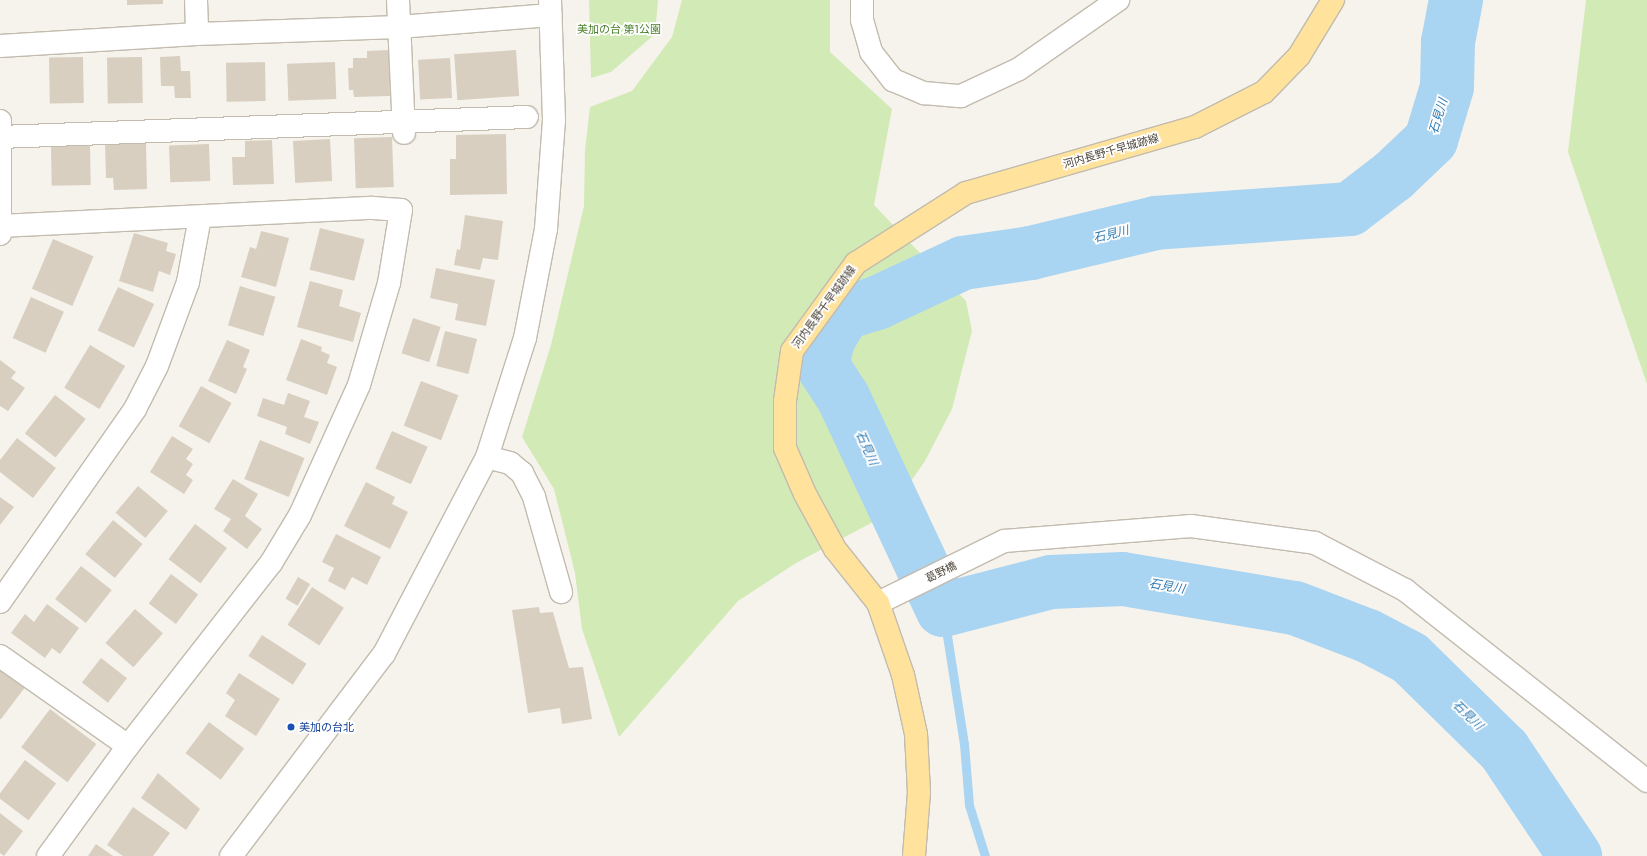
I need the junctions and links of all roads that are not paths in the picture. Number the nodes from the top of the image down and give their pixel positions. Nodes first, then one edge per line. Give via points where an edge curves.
1 (196, 0) edge
2 (398, 0) edge
3 (862, 0) edge
4 (1118, 0) edge
5 (1333, 0) edge
6 (550, 8) edge
7 (399, 27) junction
8 (197, 34) junction
9 (0, 46) edge
10 (527, 117) dead end
11 (0, 122) edge
12 (403, 128) junction
13 (0, 137) edge
14 (200, 218) junction
15 (1, 229) edge
16 (486, 457) junction
17 (560, 592) dead end
18 (0, 602) edge
19 (878, 603) junction
20 (0, 656) edge
21 (128, 746) junction
22 (1647, 781) edge
23 (48, 856) edge
24 (231, 856) edge
25 (914, 856) edge

1 - 8 street
2 - 7 street
3 - 4 street via 862,20 871,52 893,80 924,93 961,96 1019,69
5 - 19 main road, 河内長野千早城跡線 via 1299,56 1264,92 1195,127 966,193 856,263 792,351 784,401 785,448 805,494 835,549
6 - 7 street
6 - 16 street via 554,120 546,229 525,338
7 - 8 street
7 - 12 street
8 - 9 street
10 - 12 street
11 - 13 street
12 - 13 street
13 - 15 street
14 - 15 street
14 - 18 street via 188,282 157,366 136,409
14 - 21 street via 403,202 390,283 359,385 300,515 271,563
16 - 17 street via 510,464 528,485
16 - 24 street via 384,654
19 - 22 street, 葛野橋 via 1004,541 1191,526 1315,543 1405,590
19 - 25 main road, 河内長野千早城跡線 via 904,675 916,734 919,793
20 - 21 street
21 - 23 street

